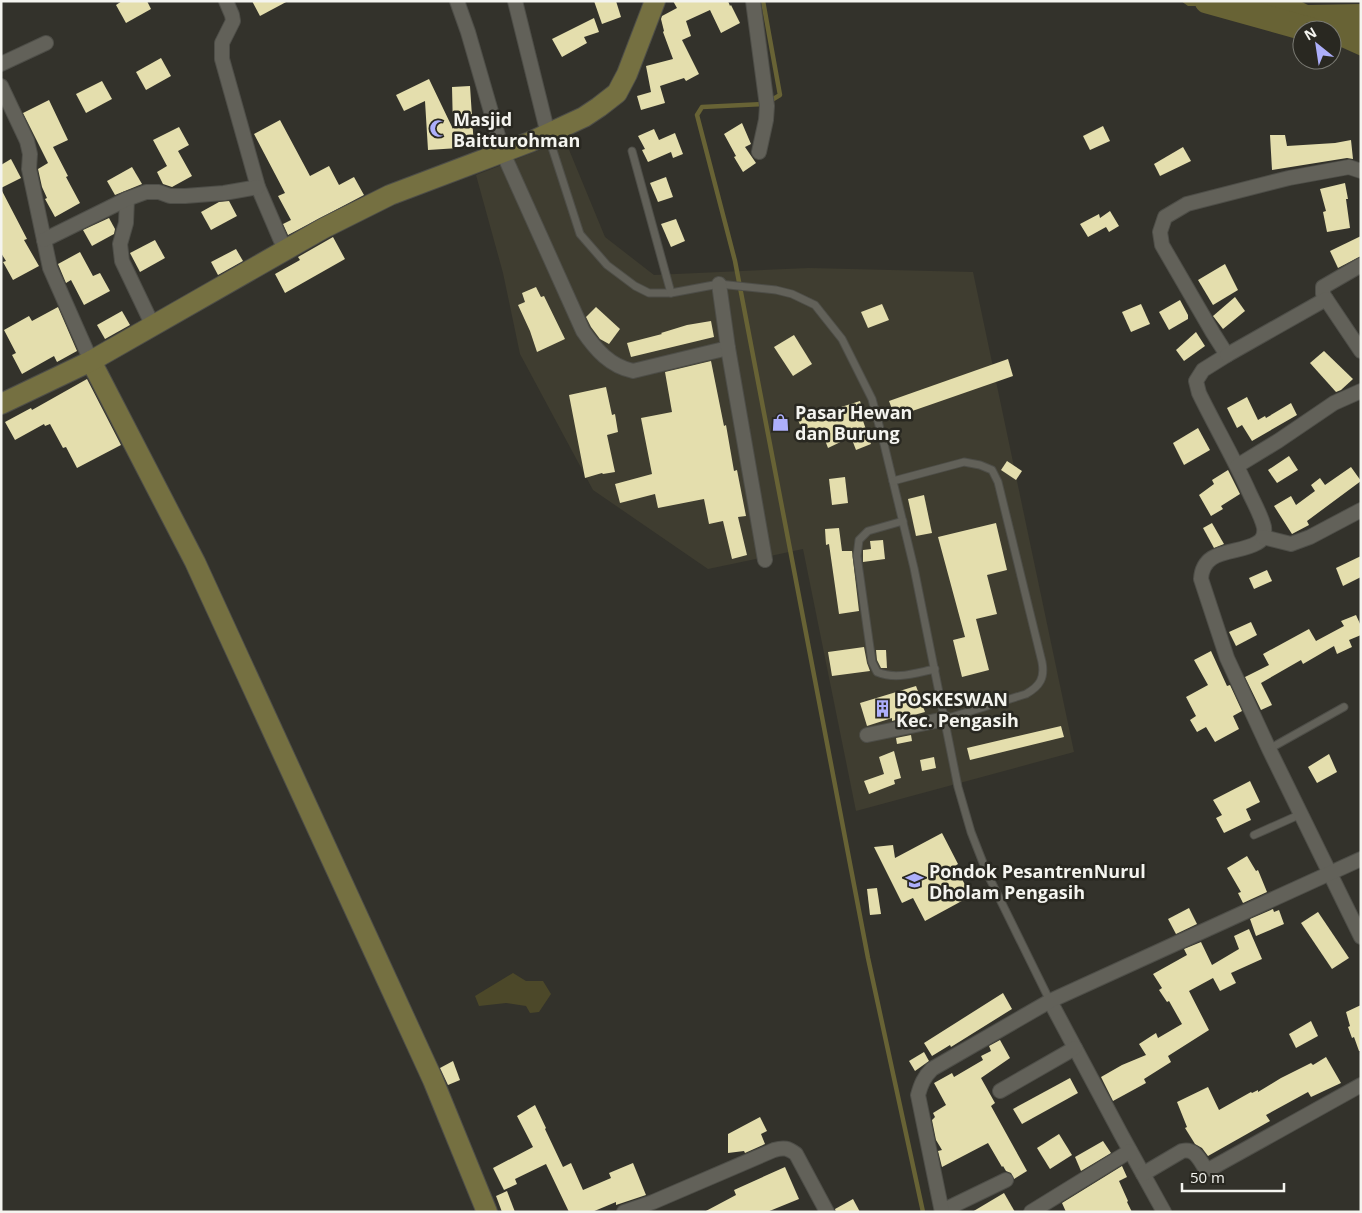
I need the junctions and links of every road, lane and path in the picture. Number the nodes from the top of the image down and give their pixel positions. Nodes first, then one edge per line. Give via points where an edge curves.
1 (226, 1) edge
2 (457, 1) edge
3 (515, 1) edge
4 (655, 1) edge
5 (753, 1) edge
6 (46, 43) dead end
7 (1, 64) edge
8 (1, 86) edge
9 (548, 134) junction
10 (632, 151) dead end
11 (760, 152) dead end
12 (503, 153) junction
13 (1361, 171) edge
14 (258, 187) junction
15 (126, 199) junction
16 (44, 240) junction
17 (285, 250) junction
18 (1361, 265) edge
19 (718, 284) junction
20 (671, 293) junction
21 (1326, 299) junction
22 (153, 326) junction
23 (728, 348) junction
24 (1361, 351) edge
25 (1227, 355) junction
26 (91, 361) junction
27 (1361, 391) edge
28 (1, 404) edge
29 (1237, 466) junction
30 (893, 481) junction
31 (1361, 510) edge
32 (903, 521) junction
33 (1264, 537) junction
34 (766, 560) dead end
35 (935, 669) junction
36 (1344, 707) dead end
37 (945, 719) junction
38 (867, 735) dead end
39 (1269, 749) junction
40 (1301, 814) junction
41 (1254, 836) dead end
42 (1361, 858) edge
43 (1330, 872) junction
44 (1361, 937) edge
45 (1050, 1001) junction
46 (1075, 1048) junction
47 (1361, 1085) edge
48 (1000, 1091) dead end
49 (1130, 1151) junction
50 (1143, 1174) junction
51 (1006, 1180) dead end
52 (655, 1207) edge
53 (942, 1211) edge
54 (487, 1212) edge
55 (624, 1212) edge
56 (827, 1212) edge
57 (1031, 1212) edge
58 (1164, 1212) edge

1 - 14 street via 233,21 222,43 222,59
2 - 12 street
3 - 9 street
4 - 9 street via 627,74 616,93 584,117
5 - 11 street via 766,106
6 - 7 street
8 - 16 street via 27,141 29,169
9 - 12 street
9 - 20 lane via 580,234 607,265 635,286 649,293
10 - 20 lane
12 - 17 street via 390,195
12 - 23 street via 582,332 594,348 621,368 633,371
13 - 25 street via 1349,167 1289,178 1187,204 1166,218 1160,232 1162,245
14 - 15 street via 186,196 146,192
14 - 17 street
15 - 16 street
15 - 22 street via 126,223 120,244 122,261
16 - 26 street via 50,268
17 - 22 street
18 - 21 street via 1323,287 1322,294
19 - 20 lane
19 - 23 street
19 - 30 lane via 792,294 815,305 842,339 872,399
21 - 24 street
21 - 25 street
22 - 26 street
23 - 34 street
25 - 29 street via 1203,370 1196,381 1199,393
26 - 28 street
26 - 54 street via 195,562 433,1080
27 - 29 street via 1334,403
29 - 33 street via 1261,518
30 - 32 lane
30 - 37 lane via 964,462 992,470 998,482 1042,662 1042,681 1031,691
31 - 33 street via 1291,544
32 - 35 lane
32 - 35 lane via 868,531 859,540 857,556 872,662 877,672 886,676
33 - 39 street via 1258,543 1211,559 1202,569 1201,579 1227,658
35 - 37 lane
36 - 39 lane
37 - 38 street
37 - 45 lane via 958,787 971,832 987,873
39 - 40 street
40 - 41 lane
40 - 43 street
42 - 43 street
43 - 44 street
43 - 45 street
45 - 46 street
45 - 53 street via 925,1075 918,1095
46 - 48 street
46 - 49 street
47 - 50 street via 1210,1168 1206,1168 1193,1151 1188,1150
49 - 50 street
49 - 57 street
50 - 58 street
51 - 53 street
52 - 55 street
52 - 56 street via 784,1147 796,1154

